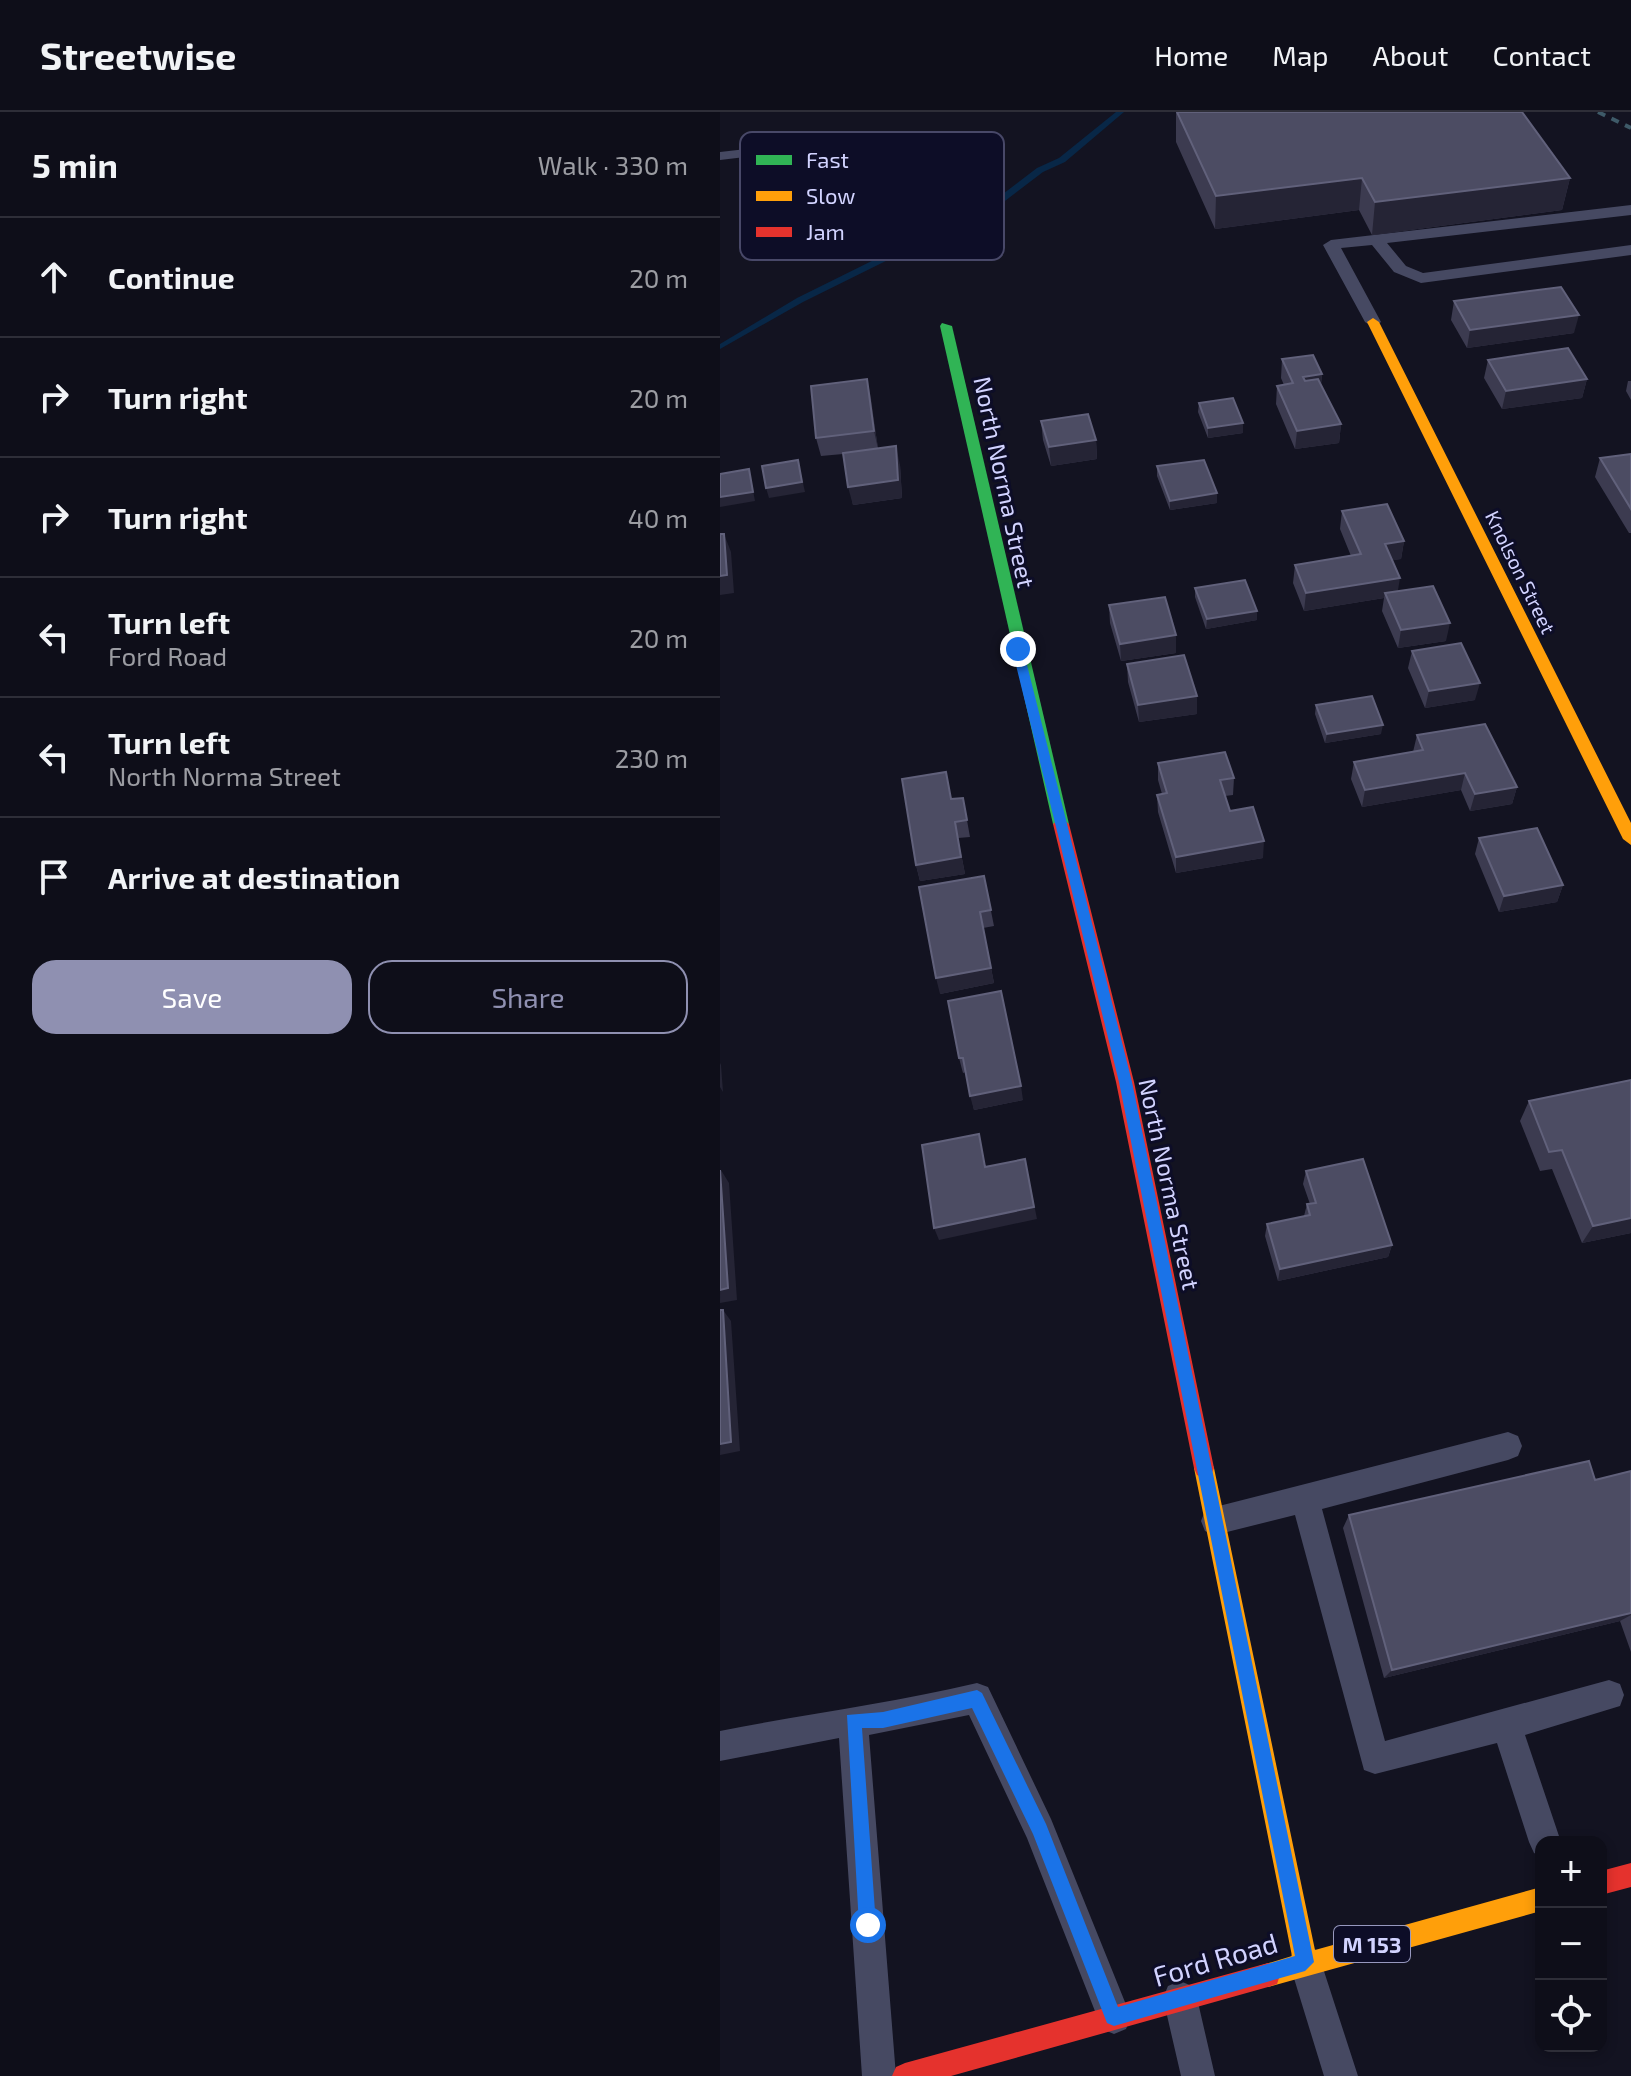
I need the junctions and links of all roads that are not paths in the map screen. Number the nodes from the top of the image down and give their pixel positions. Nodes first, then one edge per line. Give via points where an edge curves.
1 (740, 154) edge
2 (720, 156) edge
3 (1631, 210) edge
4 (1376, 240) junction
5 (1631, 250) edge
6 (1373, 322) joint
7 (946, 326) dead end
8 (1631, 839) edge
9 (1508, 1446) dead end
10 (1305, 1499) junction
11 (1215, 1521) junction
12 (1609, 1695) dead end
13 (853, 1720) junction
14 (1506, 1725) junction
15 (720, 1746) edge
16 (1543, 1836) edge
17 (1631, 1875) edge
18 (1607, 1881) edge
19 (1535, 1901) edge
20 (1305, 1962) junction
21 (1180, 1998) junction
22 (1114, 2017) junction
23 (879, 2076) edge
24 (905, 2076) edge
25 (1198, 2076) edge
26 (1341, 2076) edge

1 - 2 lane
3 - 4 lane
4 - 5 lane via 1400,269 1421,278
4 - 6 lane via 1331,245
6 - 8 street, Knolson Street
7 - 11 street, North Norma Street via 1018,649 1125,1082
9 - 10 lane
10 - 11 lane
10 - 14 lane via 1375,1759
11 - 20 street, North Norma Street
12 - 14 lane
13 - 15 lane
13 - 22 lane via 883,1720 977,1698 1040,1830
13 - 23 lane
14 - 16 lane
17 - 18 street
19 - 20 street, Ford Road / M 153
20 - 21 street, Ford Road / M 153
20 - 26 lane
21 - 22 street, Ford Road / M 153
21 - 25 lane
22 - 24 street, Ford Road / M 153

